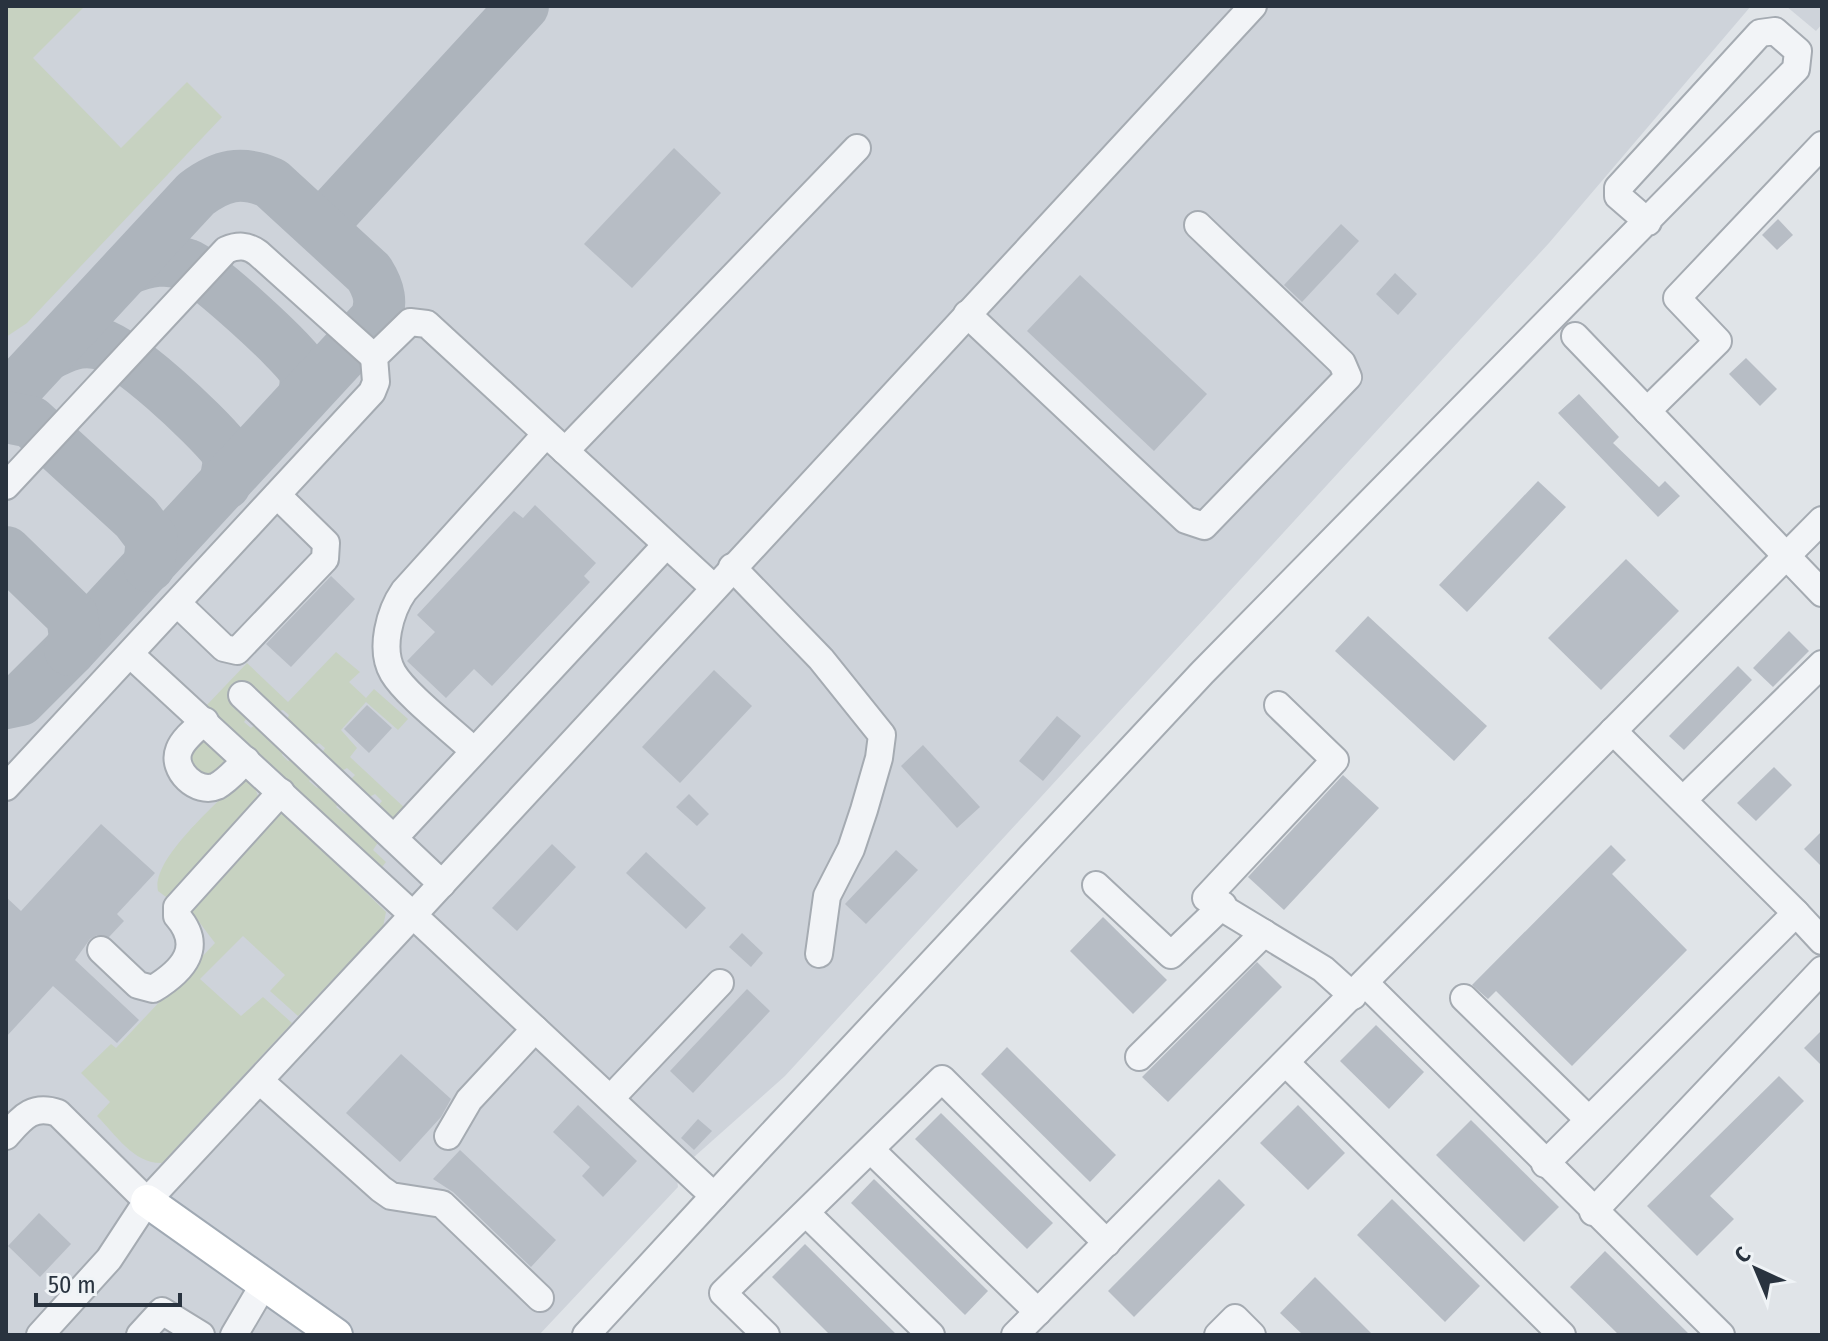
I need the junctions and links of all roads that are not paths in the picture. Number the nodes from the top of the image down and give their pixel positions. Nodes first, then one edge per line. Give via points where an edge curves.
1 (1242, 10) edge
2 (1822, 145) edge
3 (857, 148) dead end
4 (1648, 222) junction
5 (1198, 225) dead end
6 (967, 314) junction
7 (1575, 336) dead end
8 (374, 357) junction
9 (1647, 411) junction
10 (556, 443) junction
11 (6, 486) edge
12 (277, 495) junction
13 (1822, 520) edge
14 (666, 545) junction
15 (1786, 556) junction
16 (732, 567) junction
17 (713, 587) junction
18 (1822, 593) edge
19 (177, 603) junction
20 (131, 655) junction
21 (1822, 664) edge
22 (242, 695) dead end
23 (1278, 705) dead end
24 (205, 721) junction
25 (1613, 731) junction
26 (474, 751) junction
27 (246, 760) junction
28 (6, 787) edge
29 (281, 792) junction
30 (1683, 800) junction
31 (394, 838) junction
32 (442, 884) junction
33 (1096, 885) dead end
34 (1223, 905) junction
35 (1796, 913) junction
36 (413, 915) junction
37 (1264, 933) junction
38 (1822, 941) edge
39 (101, 950) dead end
40 (819, 954) dead end
41 (1822, 970) edge
42 (720, 983) dead end
43 (1359, 989) junction
44 (1464, 998) dead end
45 (535, 1029) junction
46 (1139, 1057) dead end
47 (1286, 1063) junction
48 (260, 1081) junction
49 (611, 1098) junction
50 (1588, 1119) junction
51 (6, 1136) edge
52 (448, 1136) dead end
53 (871, 1150) junction
54 (1545, 1164) junction
55 (714, 1196) junction
56 (147, 1201) junction
57 (1593, 1212) junction
58 (807, 1214) junction
59 (1107, 1243) junction
60 (264, 1284) junction
61 (540, 1298) dead end
62 (1038, 1312) junction
63 (40, 1335) edge
64 (140, 1335) edge
65 (201, 1335) edge
66 (234, 1335) edge
67 (336, 1335) edge
68 (586, 1335) edge
69 (766, 1335) edge
70 (931, 1335) edge
71 (1015, 1335) edge
72 (1218, 1335) edge
73 (1252, 1335) edge
74 (1562, 1335) edge
75 (1721, 1335) edge

1 - 6 street
2 - 9 street via 1677,298 1718,341
3 - 10 street
4 - 4 street via 1796,69 1798,51 1775,31 1760,33 1618,188 1618,196
4 - 55 street via 1202,673
5 - 6 street via 1342,363 1348,377 1204,526 1186,520
6 - 16 street
7 - 9 street
8 - 10 street via 402,327 418,321 427,324
8 - 11 street via 258,253 234,247
8 - 12 street via 372,392
9 - 15 street
10 - 14 street
10 - 26 street via 404,591 390,616 392,672
12 - 19 street
12 - 19 street via 326,543 325,559 237,651 224,648
13 - 15 street
14 - 17 street
14 - 26 street
15 - 18 street
15 - 25 street
16 - 17 street
16 - 40 street via 821,659 882,735 851,849 827,896
17 - 32 street
19 - 20 street
20 - 24 street
20 - 28 street
21 - 30 street
22 - 31 street
23 - 34 street via 1335,760 1206,898
24 - 27 street
24 - 27 street via 180,747 182,772 196,785 209,788 225,781
25 - 30 street
25 - 43 street
26 - 31 street
27 - 29 street
29 - 36 street
29 - 39 street via 177,907 177,916 192,935 191,948 163,983 153,989 138,985
30 - 35 street
31 - 32 street
32 - 36 street
33 - 34 street via 1171,955
34 - 37 street
35 - 38 street
35 - 50 street
36 - 45 street
36 - 48 street
37 - 43 street
37 - 46 street
41 - 57 street
42 - 49 street
43 - 47 street
43 - 54 street
44 - 50 street
45 - 49 street
45 - 52 street via 469,1100
47 - 59 street
47 - 74 street
48 - 56 street
48 - 61 street via 391,1196 442,1204
49 - 55 street
50 - 54 street
51 - 56 street via 28,1113 43,1108 58,1113
53 - 58 street
53 - 59 street via 942,1079
53 - 62 street
54 - 57 street
55 - 68 street
56 - 60 main road
56 - 63 street via 109,1259
57 - 75 street
58 - 69 street via 723,1293
58 - 70 street
59 - 62 street
60 - 66 street
60 - 67 main road
62 - 71 street
64 - 65 street via 162,1311
72 - 73 street via 1235,1318

